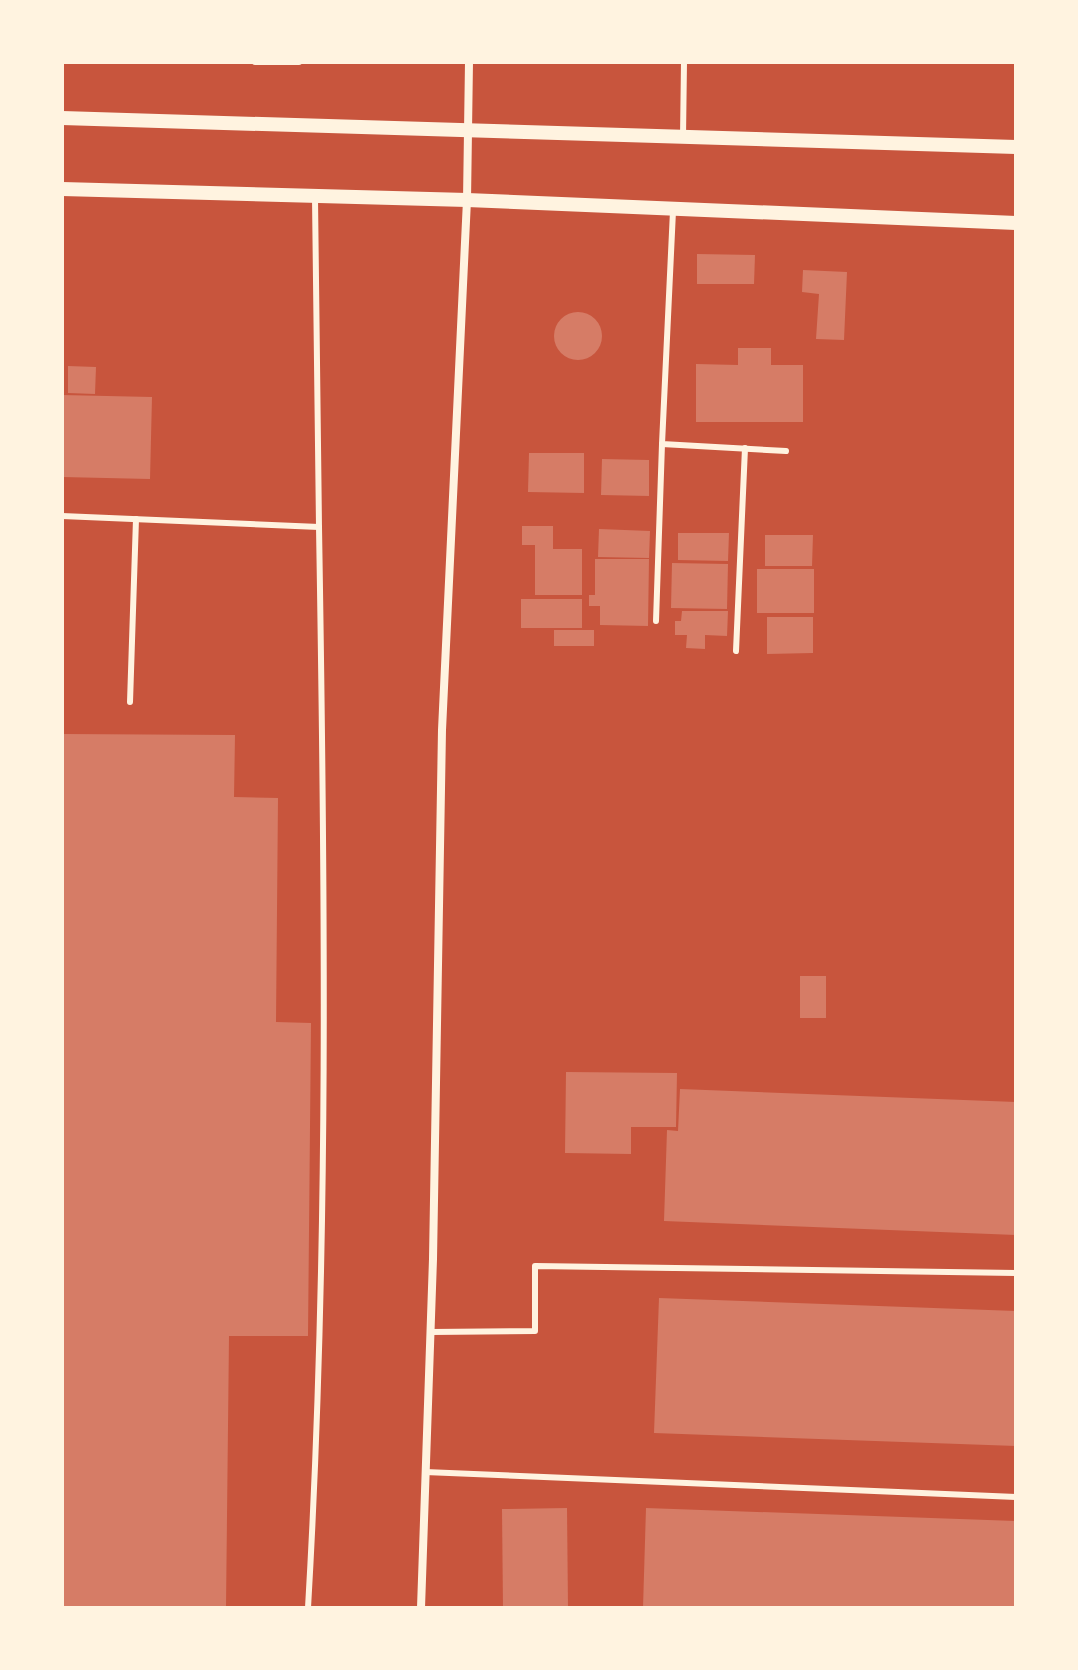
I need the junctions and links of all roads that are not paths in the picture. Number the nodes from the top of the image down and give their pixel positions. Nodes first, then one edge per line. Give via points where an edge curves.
1 (255, 62) edge
2 (299, 62) edge
3 (469, 62) edge
4 (684, 62) edge
5 (62, 118) edge
6 (467, 131) junction
7 (683, 137) junction
8 (1016, 147) edge
9 (62, 189) edge
10 (315, 198) junction
11 (467, 200) junction
12 (673, 211) junction
13 (1016, 223) edge
14 (662, 444) junction
15 (745, 448) junction
16 (786, 451) dead end
17 (62, 516) edge
18 (136, 519) junction
19 (319, 527) junction
20 (656, 621) dead end
21 (736, 651) dead end
22 (130, 702) dead end
23 (1016, 1273) edge
24 (431, 1332) junction
25 (425, 1472) junction
26 (1016, 1497) edge
27 (308, 1608) edge
28 (421, 1608) edge

1 - 2 lane
3 - 6 street
4 - 7 lane
5 - 6 street
6 - 7 street
6 - 11 street
7 - 8 street
9 - 10 street
10 - 11 street
10 - 19 lane
11 - 12 street
11 - 24 street via 442,730
12 - 13 street
12 - 14 lane
14 - 15 lane
14 - 20 lane
15 - 16 lane
15 - 21 lane
17 - 18 lane
18 - 19 lane
18 - 22 lane
19 - 27 lane via 325,914 319,1424
23 - 24 lane via 535,1266 535,1331
24 - 25 street
25 - 26 lane
25 - 28 street

